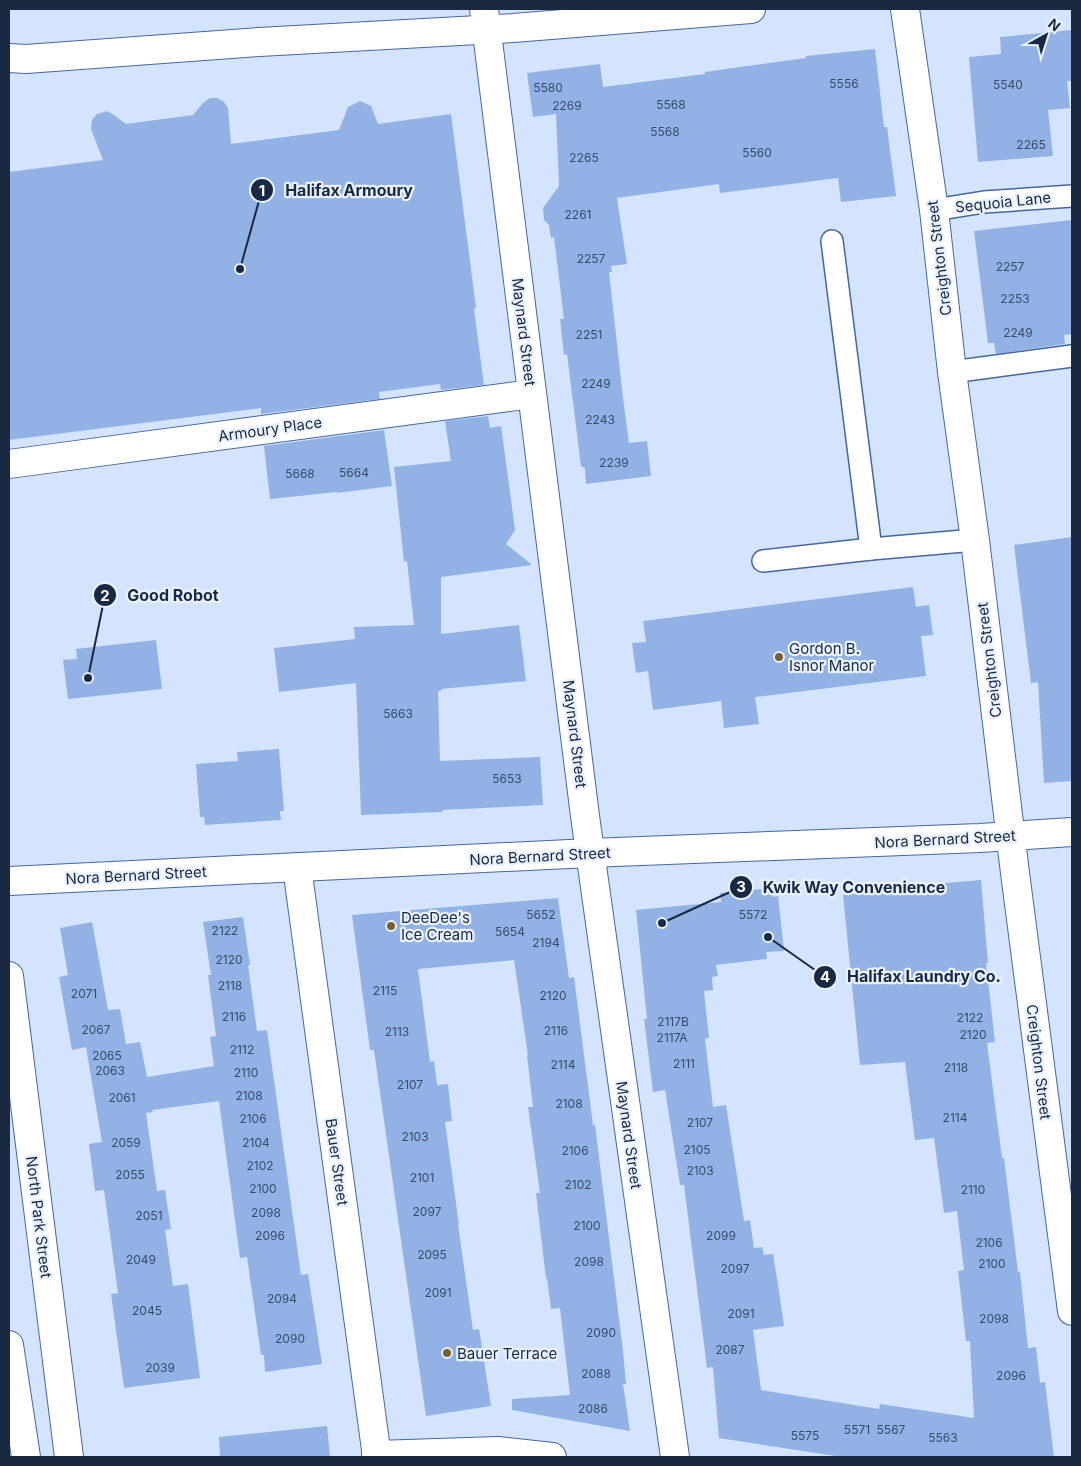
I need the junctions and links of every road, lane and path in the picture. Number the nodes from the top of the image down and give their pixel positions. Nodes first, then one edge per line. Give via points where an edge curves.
1 (751, 9) edge
2 (905, 9) edge
3 (486, 19) edge
4 (14, 61) edge
5 (1072, 196) edge
6 (934, 210) junction
7 (832, 241) dead end
8 (1072, 356) edge
9 (952, 372) junction
10 (532, 394) junction
11 (9, 464) edge
12 (975, 540) junction
13 (871, 549) junction
14 (762, 561) dead end
15 (1072, 832) edge
16 (1010, 836) junction
17 (590, 853) junction
18 (297, 868) junction
19 (9, 881) edge
20 (9, 976) edge
21 (1072, 1312) edge
22 (9, 1345) edge
23 (376, 1456) edge
24 (26, 1457) edge
25 (69, 1457) edge
26 (552, 1457) edge
27 (675, 1457) edge

1 - 3 street
2 - 6 street, Creighton Street
3 - 4 street via 259,42
3 - 10 street, Maynard Street
5 - 6 lane, Sequoia Lane via 984,202
6 - 9 street, Creighton Street
7 - 13 lane
8 - 9 lane
9 - 12 street, Creighton Street
10 - 11 street, Armoury Place
10 - 17 street, Maynard Street
12 - 13 lane
12 - 16 street, Creighton Street
13 - 14 lane
15 - 16 street, Nora Bernard Street
16 - 17 street, Nora Bernard Street
16 - 21 street, Creighton Street
17 - 18 street, Nora Bernard Street
17 - 27 street, Maynard Street
18 - 19 street, Nora Bernard Street
18 - 23 street, Bauer Street
20 - 25 street, North Park Street
22 - 24 street
23 - 26 street via 498,1451

